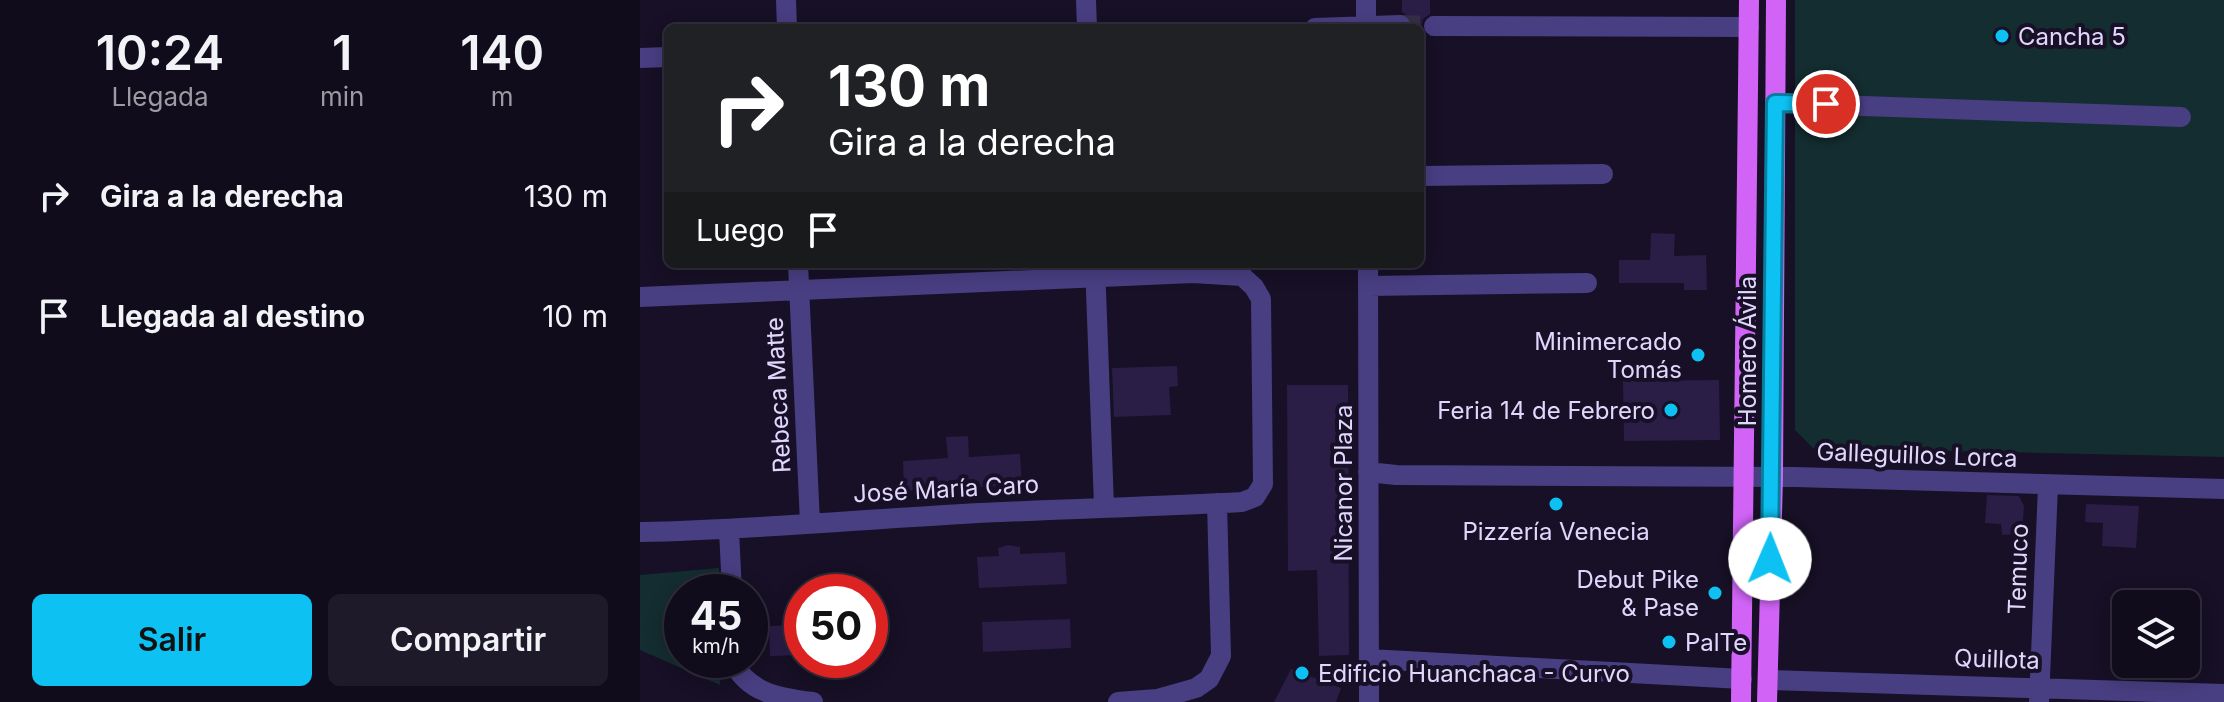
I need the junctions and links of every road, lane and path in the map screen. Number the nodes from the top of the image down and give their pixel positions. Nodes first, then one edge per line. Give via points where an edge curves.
1 (786, 0) edge
2 (1086, 0) edge
3 (1366, 0) edge
4 (1749, 0) edge
5 (1776, 0) edge
6 (787, 24) edge
7 (1087, 24) edge
8 (1366, 24) edge
9 (1434, 26) tunnel mouth
10 (1749, 27) junction
11 (664, 57) edge
12 (640, 58) edge
13 (1775, 103) junction
14 (2181, 117) dead end
15 (1603, 174) dead end
16 (1424, 176) edge
17 (798, 268) edge
18 (1193, 268) edge
19 (1368, 268) edge
20 (1095, 270) edge
21 (1587, 283) dead end
22 (1368, 286) junction
23 (799, 289) junction
24 (640, 297) edge
25 (1368, 472) junction
26 (1745, 477) junction
27 (1773, 477) junction
28 (2048, 486) junction
29 (2224, 489) edge
30 (1217, 503) junction
31 (1104, 506) junction
32 (810, 523) junction
33 (729, 530) junction
34 (640, 532) edge
35 (731, 574) edge
36 (1369, 659) junction
37 (743, 678) edge
38 (1742, 679) junction
39 (1768, 680) junction
40 (2040, 694) edge
41 (2224, 694) edge
42 (813, 702) edge
43 (1118, 702) edge
44 (1369, 702) edge
45 (1741, 702) edge
46 (1767, 702) edge

1 - 6 street
2 - 7 street
3 - 8 street
4 - 10 main road, Homero Ávila
5 - 13 main road, Homero Ávila
9 - 10 street
10 - 26 main road, Homero Ávila
11 - 12 street
13 - 14 street
13 - 27 main road, Homero Ávila
15 - 16 street
17 - 23 street, Rebeca Matte
18 - 20 street
18 - 30 street, José María Caro via 1242,276 1261,299 1263,484 1255,497
19 - 22 street, Nicanor Plaza
20 - 23 street
20 - 31 street
21 - 22 street
22 - 25 street, Nicanor Plaza
23 - 24 street
23 - 32 street, Rebeca Matte
25 - 26 street, Galleguillos Lorca
25 - 36 street, Nicanor Plaza
26 - 27 street, Galleguillos Lorca
26 - 38 main road, Homero Ávila
27 - 28 street, Galleguillos Lorca
27 - 39 main road, Homero Ávila
28 - 29 street, Galleguillos Lorca
28 - 40 street, Temuco
30 - 31 street, José María Caro
30 - 43 street via 1221,656 1209,679 1196,688
31 - 32 street, José María Caro
32 - 33 street, José María Caro
33 - 34 street, José María Caro
33 - 35 street
36 - 38 street
36 - 44 street, Nicanor Plaza
37 - 42 street via 759,692
38 - 45 main road, Homero Ávila
39 - 40 street, Quillota
39 - 46 main road, Homero Ávila
40 - 41 street, Quillota

